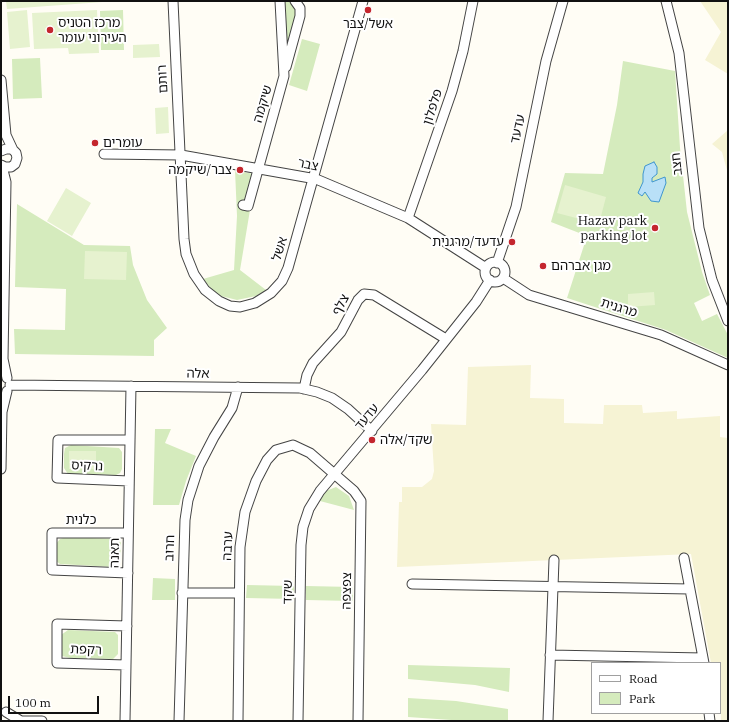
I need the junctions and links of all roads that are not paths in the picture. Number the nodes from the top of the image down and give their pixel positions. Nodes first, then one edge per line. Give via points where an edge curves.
1 (173, 1) edge
2 (280, 1) edge
3 (295, 1) edge
4 (363, 1) edge
5 (473, 1) edge
6 (563, 1) edge
7 (666, 1) edge
8 (284, 76) junction
9 (1, 80) edge
10 (6, 135) junction
11 (13, 150) junction
12 (1, 151) edge
13 (104, 154) dead end
14 (180, 155) junction
15 (1, 165) edge
16 (14, 166) junction
17 (258, 168) junction
18 (314, 178) junction
19 (6, 185) junction
20 (243, 205) dead end
21 (408, 218) junction
22 (497, 263) junction
23 (486, 268) junction
24 (503, 278) junction
25 (490, 280) junction
26 (728, 321) edge
27 (446, 339) junction
28 (3, 359) junction
29 (728, 365) edge
30 (1, 369) edge
31 (5, 385) edge
32 (131, 386) junction
33 (238, 387) junction
34 (304, 389) junction
35 (2, 408) edge
36 (372, 431) junction
37 (130, 440) junction
38 (1, 469) edge
39 (334, 474) junction
40 (129, 481) junction
41 (128, 533) junction
42 (684, 558) dead end
43 (554, 560) dead end
44 (128, 573) junction
45 (412, 584) dead end
46 (553, 587) junction
47 (690, 588) junction
48 (182, 593) junction
49 (240, 593) junction
50 (127, 626) junction
51 (550, 655) junction
52 (703, 660) edge
53 (126, 665) junction
54 (4, 712) edge
55 (21, 721) edge
56 (42, 721) edge
57 (125, 721) edge
58 (180, 721) edge
59 (238, 721) edge
60 (298, 721) edge
61 (358, 721) edge
62 (548, 721) edge

1 - 14 street, רותם
2 - 8 street, שיקמה
3 - 8 street via 300,8 300,16
4 - 18 street, אשל
5 - 21 street, פלפלון via 454,84
6 - 22 street, עדעד via 546,60 516,207
7 - 26 street, חצב via 679,53 699,228 712,280
8 - 17 street, שיקמה
9 - 10 street
10 - 11 street
10 - 12 street
11 - 12 street via 6,148
11 - 16 street via 17,157
13 - 14 street, צבר
14 - 17 street, צבר
14 - 18 street, אשל via 184,239 188,261 205,290 218,301 233,306 256,303 271,293 282,281
15 - 16 street via 7,168
15 - 19 street via 6,174
16 - 19 street
17 - 18 street, צבר
17 - 20 street, שיקמה via 248,206
18 - 21 street, צבר
19 - 28 street
21 - 23 street, צבר
22 - 23 street
22 - 24 street via 504,269
23 - 25 street via 486,275
24 - 25 street via 497,282
24 - 29 street, מרגנית via 528,295 661,334
25 - 27 street, עדעד
27 - 34 street, צלף via 374,295 364,294 358,300 341,332 313,363
27 - 36 street, עדעד
28 - 30 street
28 - 31 street
31 - 32 street, אלה
31 - 35 street
32 - 33 street, אלה
32 - 37 street, תאנה
33 - 34 street, אלה
33 - 48 street, חרוב via 234,405 206,451 190,494 183,541
34 - 36 street, אלה via 332,398
35 - 38 street
36 - 39 street, עדעד
37 - 40 street, תאנה
37 - 40 street, נרקיס via 58,440 57,478
39 - 49 street, ערבה via 310,452 298,446 287,446 272,454 256,481 245,512 240,547
39 - 60 street, שקד via 313,500 303,527
39 - 61 street, צפצפה via 357,493 362,507
40 - 41 street, תאנה
41 - 44 street, תאנה
41 - 44 street, כלנית via 52,533 52,570
42 - 47 street
43 - 46 street
44 - 50 street, תאנה
45 - 46 street
46 - 47 street
46 - 51 street
47 - 52 street
48 - 49 street
48 - 58 street, חרוב
49 - 59 street, ערבה
50 - 53 street, תאנה
50 - 53 street, רקפת via 57,624 57,663
51 - 52 street
51 - 62 street
53 - 57 street, תאנה
54 - 55 street
55 - 56 street

